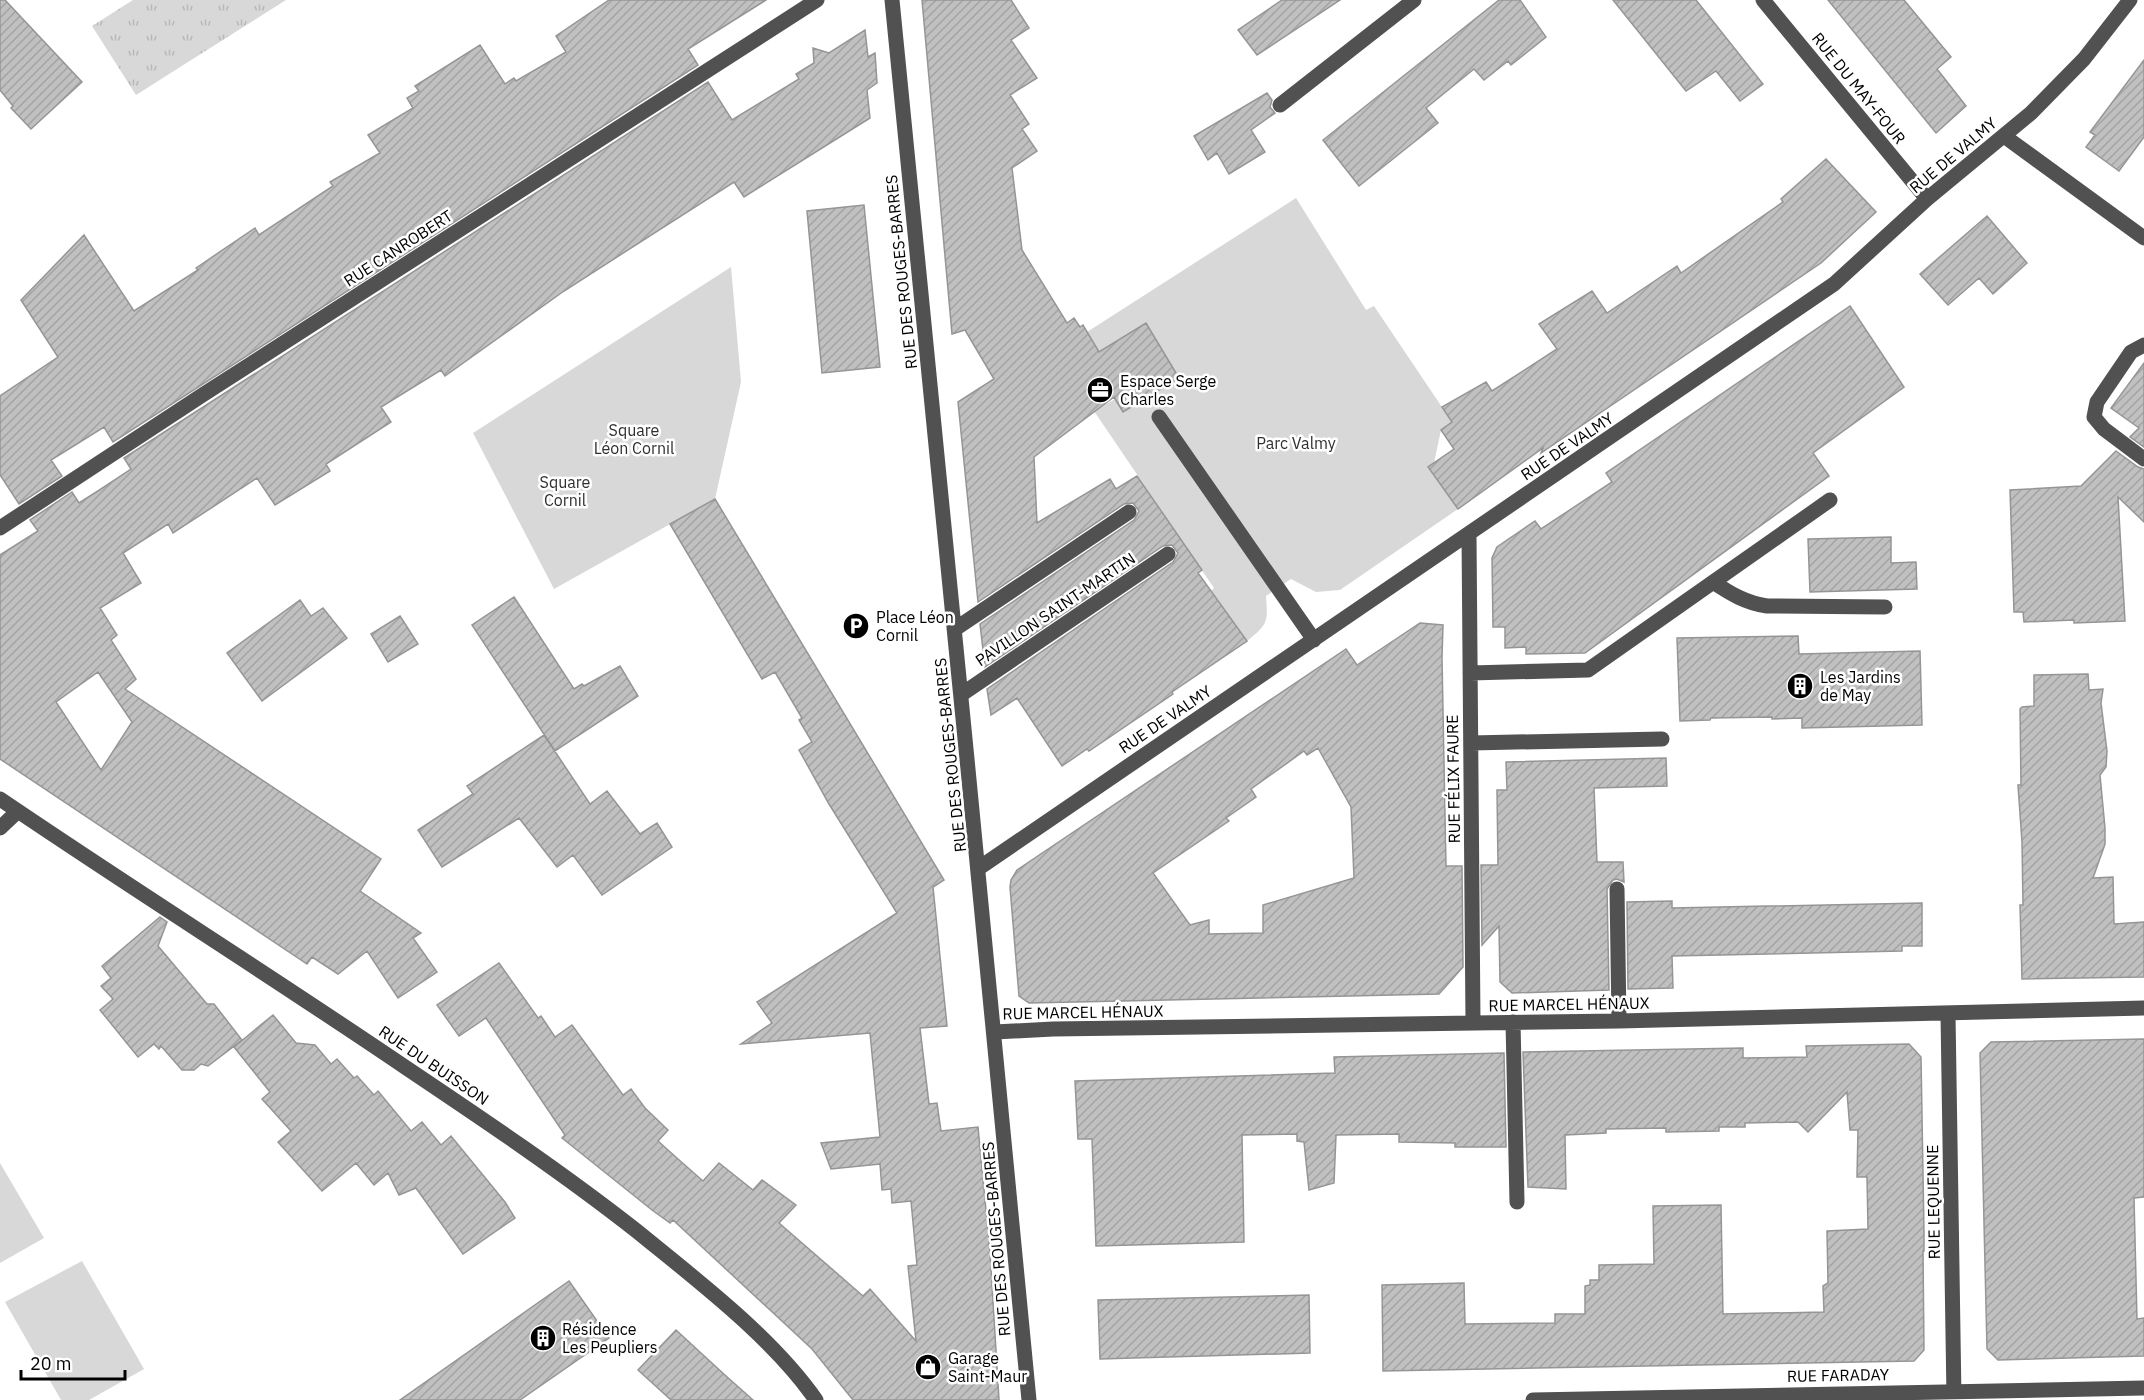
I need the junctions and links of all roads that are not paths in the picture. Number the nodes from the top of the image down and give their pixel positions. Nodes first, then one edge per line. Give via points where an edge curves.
1 (817, 0) edge
2 (892, 0) edge
3 (1414, 0) edge
4 (1763, 0) edge
5 (2130, 0) edge
6 (1280, 105) dead end
7 (2004, 136) junction
8 (1927, 200) junction
9 (2144, 238) edge
10 (2144, 345) edge
11 (1159, 417) dead end
12 (2144, 459) edge
13 (1830, 500) dead end
14 (1129, 512) dead end
15 (0, 528) edge
16 (1469, 535) junction
17 (1168, 554) dead end
18 (1713, 582) junction
19 (1885, 607) dead end
20 (955, 629) junction
21 (1314, 640) junction
22 (1470, 673) junction
23 (962, 694) junction
24 (1662, 738) dead end
25 (1471, 743) junction
26 (0, 799) edge
27 (18, 811) junction
28 (0, 828) edge
29 (978, 868) junction
30 (1617, 890) dead end
31 (2144, 1008) edge
32 (1948, 1014) junction
33 (1619, 1021) junction
34 (1513, 1022) junction
35 (1473, 1023) junction
36 (995, 1032) junction
37 (1517, 1202) dead end
38 (2144, 1388) edge
39 (1954, 1395) edge
40 (816, 1400) edge
41 (1029, 1400) edge
42 (1533, 1400) edge

1 - 15 street, RUE CANROBERT
2 - 20 street, RUE DES ROUGES-BARRES
3 - 6 street
4 - 8 street, RUE DU MAY-FOUR
5 - 7 street, RUE DE VALMY via 2084,59
7 - 8 street, RUE DE VALMY
7 - 9 street
8 - 16 street, RUE DE VALMY via 1834,284
10 - 12 street via 2131,352 2097,402 2094,417
11 - 21 street
13 - 18 street
14 - 20 street
16 - 21 street, RUE DE VALMY
16 - 22 street, RUE FÉLIX FAURE
17 - 23 street, PAVILLON SAINT-MARTIN
18 - 19 street via 1752,604
18 - 22 street via 1588,670
20 - 23 street, RUE DES ROUGES-BARRES
21 - 29 street, RUE DE VALMY
22 - 25 street, RUE FÉLIX FAURE
23 - 29 street, RUE DES ROUGES-BARRES
24 - 25 street
25 - 35 street, RUE FÉLIX FAURE
26 - 27 street, RUE DU BUISSON
27 - 28 street
27 - 40 street, RUE DU BUISSON via 580,1187 731,1310 789,1366
29 - 36 street, RUE DES ROUGES-BARRES
30 - 33 street
31 - 32 street, RUE MARCEL HÉNAUX
32 - 33 street, RUE MARCEL HÉNAUX
32 - 39 street, RUE LEQUENNE
33 - 34 street, RUE MARCEL HÉNAUX
34 - 35 street, RUE MARCEL HÉNAUX
34 - 37 street
35 - 36 street, RUE MARCEL HÉNAUX
36 - 41 street, RUE DES ROUGES-BARRES
38 - 39 street, RUE FARADAY
39 - 42 street, RUE FARADAY

